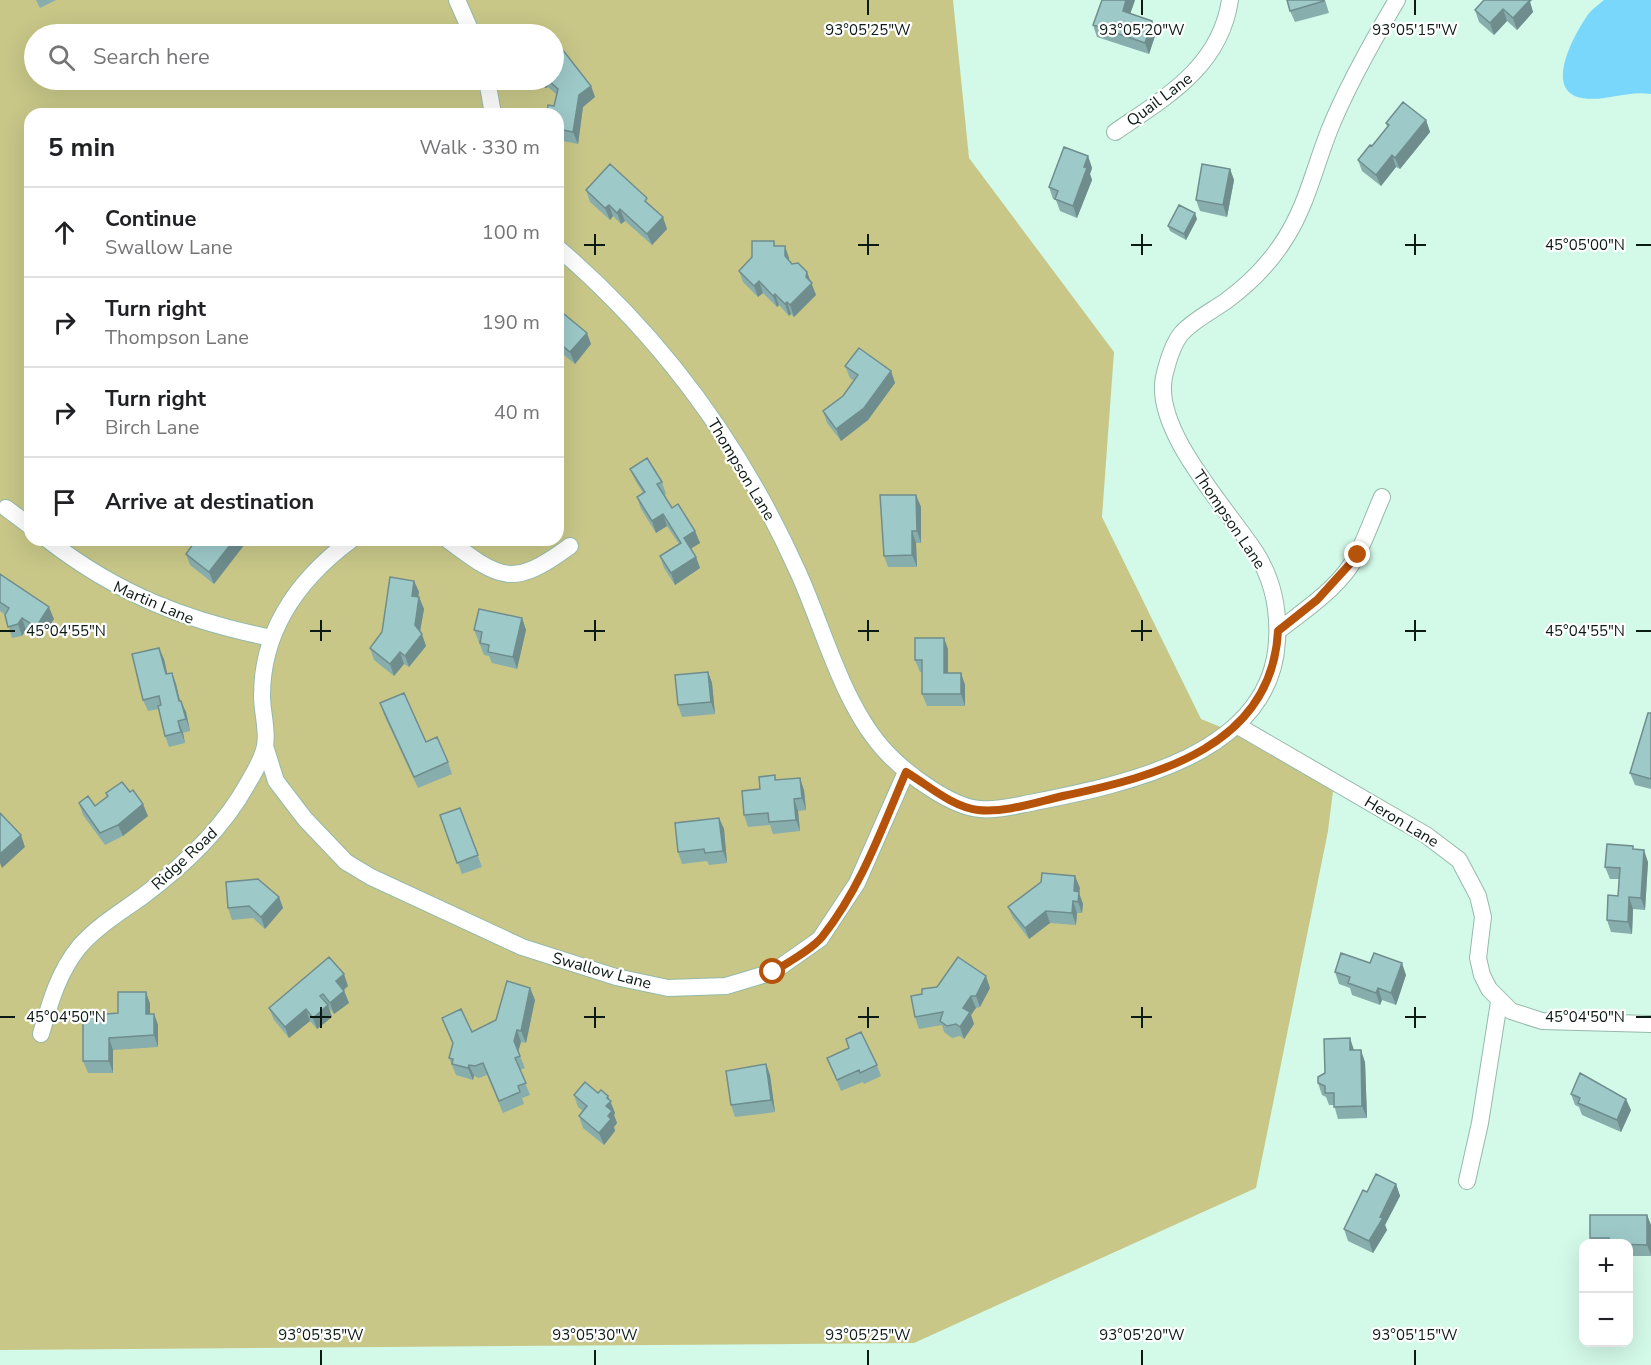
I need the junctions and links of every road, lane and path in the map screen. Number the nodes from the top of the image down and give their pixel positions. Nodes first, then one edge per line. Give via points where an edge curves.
1 (457, 0) edge
2 (1230, 0) edge
3 (1397, 0) edge
4 (468, 24) edge
5 (489, 90) edge
6 (493, 108) edge
7 (1115, 132) dead end
8 (564, 254) edge
9 (1382, 497) dead end
10 (6, 508) dead end
11 (24, 522) edge
12 (56, 546) edge
13 (344, 546) edge
14 (456, 546) edge
15 (570, 546) dead end
16 (1278, 631) junction
17 (272, 638) junction
18 (1238, 726) junction
19 (265, 746) junction
20 (906, 772) junction
21 (1499, 1002) junction
22 (1651, 1024) edge
23 (41, 1034) dead end
24 (1467, 1181) dead end

1 - 4 street
2 - 7 street, Quail Lane via 1216,45 1205,63 1188,81
3 - 16 street, Thompson Lane via 1329,130 1300,213 1283,242 1239,292 1182,333 1174,345 1163,384 1168,417 1178,442 1258,556 1270,580
5 - 6 street
8 - 20 street, Thompson Lane via 624,309 668,358 733,449 798,572 853,702 884,751
9 - 16 street via 1358,555 1317,600
10 - 11 street
12 - 17 street, Martin Lane via 103,579 147,602 227,629
13 - 17 street, Ridge Road via 299,587
14 - 15 street via 491,571 506,575 524,574
16 - 18 street, Thompson Lane via 1272,672
17 - 19 street, Ridge Road via 262,695
18 - 20 street, Thompson Lane via 1168,767 1079,793 1001,808 977,810
18 - 21 street, Heron Lane via 1443,845 1458,860 1478,896 1484,926 1478,958 1482,975
19 - 20 street, Swallow Lane via 276,781 304,819 346,862 370,877 522,947 616,977 668,987 726,986 773,972 820,939 858,883
19 - 23 street, Ridge Road via 249,783 210,838 79,947 54,989
21 - 22 street via 1511,1011 1542,1021
21 - 24 street

